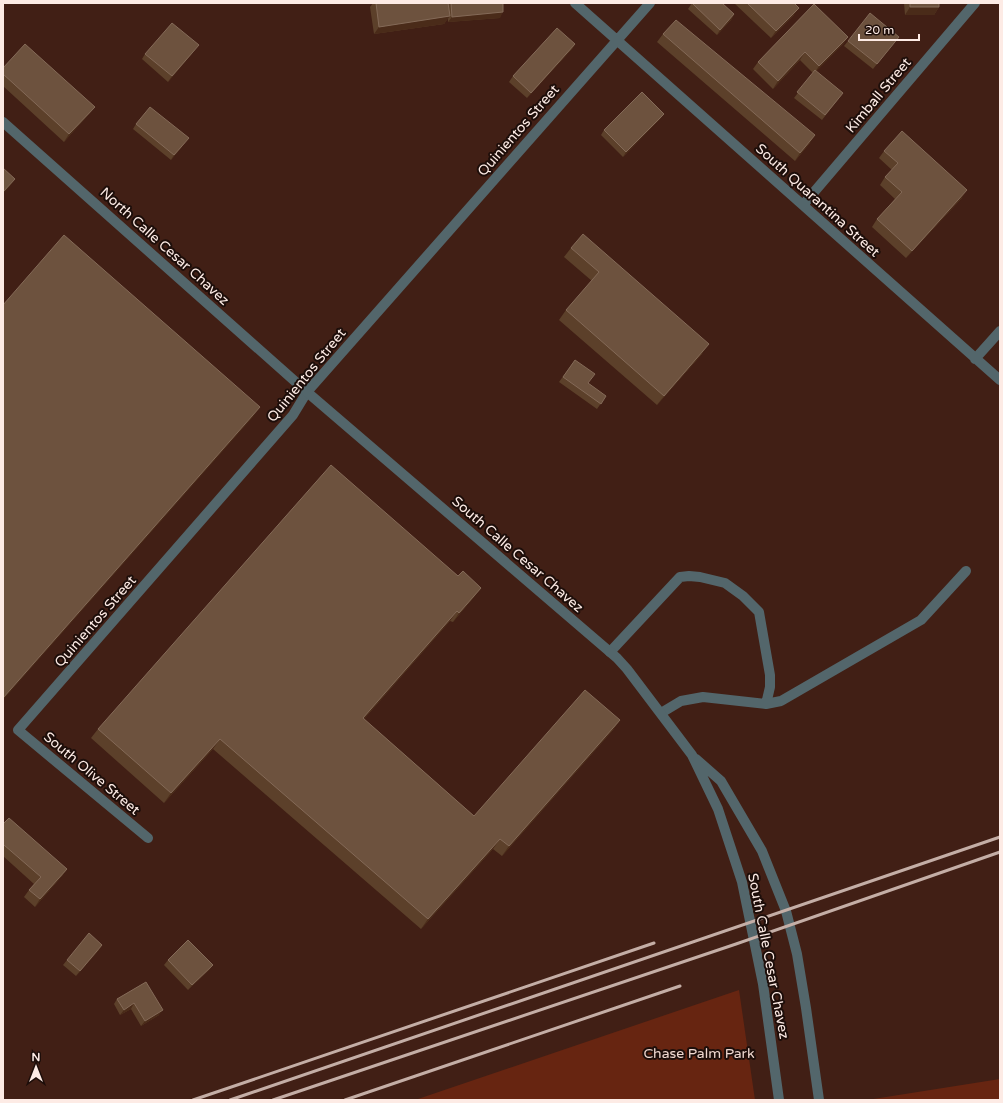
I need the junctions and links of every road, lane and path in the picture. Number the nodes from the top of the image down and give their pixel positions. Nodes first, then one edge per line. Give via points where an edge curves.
1 (575, 3) edge
2 (650, 3) edge
3 (975, 3) edge
4 (617, 40) junction
5 (3, 122) edge
6 (803, 205) junction
7 (1000, 331) edge
8 (975, 359) junction
9 (1000, 380) edge
10 (307, 392) junction
11 (966, 571) dead end
12 (610, 652) junction
13 (766, 704) junction
14 (661, 713) junction
15 (18, 730) joint
16 (692, 755) junction
17 (148, 838) dead end
18 (779, 1100) edge
19 (819, 1100) edge

1 - 4 street, South Quarantina Street
2 - 4 street, Quinientos Street
3 - 6 street, Kimball Street
4 - 6 street, South Quarantina Street
4 - 10 street, Quinientos Street
5 - 10 street, North Calle Cesar Chavez
6 - 8 street, South Quarantina Street
7 - 8 street
8 - 9 street, South Quarantina Street
10 - 12 street, South Calle Cesar Chavez
10 - 15 street, Quinientos Street via 293,415
11 - 13 street via 921,620 796,694
12 - 13 street via 680,577 714,579 725,583 743,596 759,612 770,675
12 - 14 street, South Calle Cesar Chavez via 627,669
13 - 14 street via 703,697 681,701
14 - 16 street, South Calle Cesar Chavez
15 - 17 street, South Olive Street
16 - 18 street, South Calle Cesar Chavez via 718,809 742,882 763,984
16 - 19 street, South Calle Cesar Chavez via 721,781 762,851 786,911 797,954

